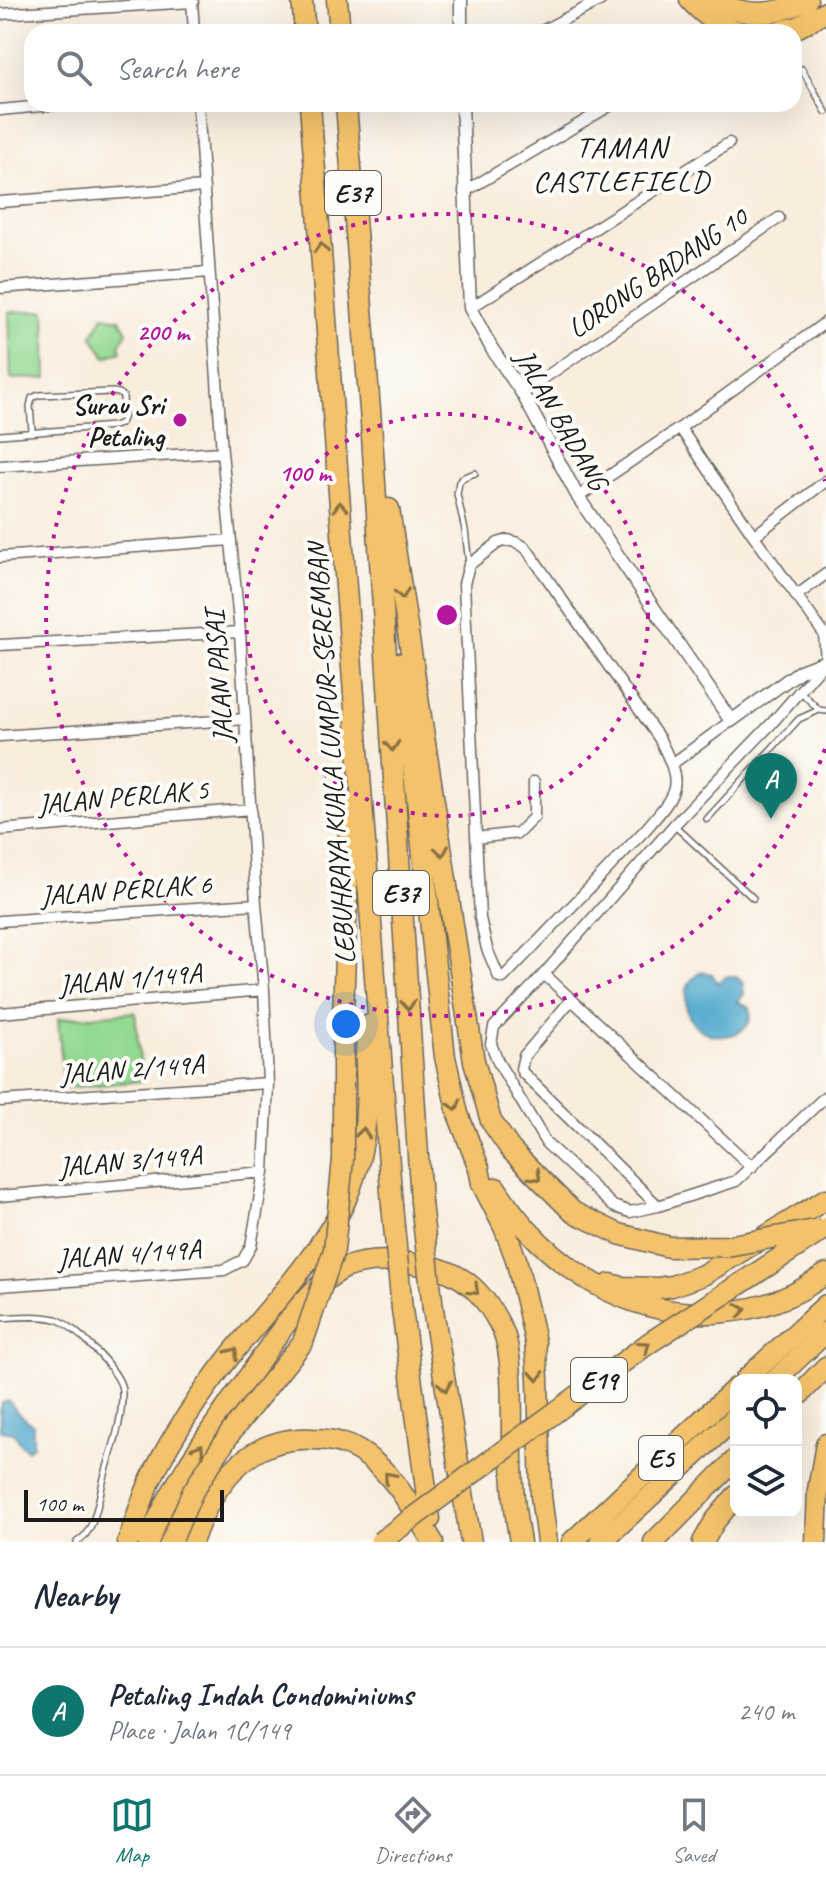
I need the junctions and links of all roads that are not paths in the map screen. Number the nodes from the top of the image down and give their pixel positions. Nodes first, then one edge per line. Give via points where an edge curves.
1 (302, 0) edge
2 (337, 0) edge
3 (461, 0) edge
4 (601, 0) edge
5 (690, 0) edge
6 (714, 0) edge
7 (192, 1) edge
8 (802, 2) edge
9 (826, 12) edge
10 (0, 14) edge
11 (193, 24) edge
12 (304, 24) edge
13 (339, 24) edge
14 (461, 24) edge
15 (555, 24) edge
16 (718, 24) edge
17 (799, 24) edge
18 (802, 69) dead end
19 (24, 108) edge
20 (0, 110) edge
21 (199, 112) edge
22 (311, 112) edge
23 (347, 112) edge
24 (462, 112) edge
25 (599, 112) edge
26 (826, 112) edge
27 (729, 143) dead end
28 (204, 187) junction
29 (464, 192) junction
30 (0, 202) edge
31 (779, 218) dead end
32 (209, 272) junction
33 (0, 288) edge
34 (470, 308) junction
35 (826, 322) edge
36 (522, 393) junction
37 (680, 428) junction
38 (32, 431) junction
39 (0, 435) edge
40 (372, 436) junction
41 (222, 452) junction
42 (0, 466) edge
43 (475, 473) dead end
44 (826, 481) edge
45 (578, 497) junction
46 (754, 536) junction
47 (231, 540) junction
48 (0, 557) edge
49 (469, 565) junction
50 (826, 574) edge
51 (382, 584) junction
52 (796, 596) junction
53 (240, 632) junction
54 (825, 633) edge
55 (0, 645) edge
56 (826, 661) edge
57 (354, 690) junction
58 (799, 691) junction
59 (823, 710) edge
60 (245, 719) junction
61 (731, 721) junction
62 (0, 736) edge
63 (672, 764) junction
64 (534, 782) dead end
65 (251, 809) junction
66 (707, 819) dead end
67 (674, 825) junction
68 (0, 830) edge
69 (476, 838) junction
70 (753, 898) dead end
71 (256, 904) junction
72 (0, 921) edge
73 (544, 974) junction
74 (264, 990) junction
75 (375, 998) junction
76 (571, 1000) junction
77 (0, 1013) edge
78 (268, 1083) junction
79 (826, 1096) edge
80 (0, 1101) edge
81 (752, 1167) junction
82 (479, 1168) junction
83 (264, 1172) junction
84 (0, 1196) edge
85 (826, 1199) edge
86 (658, 1206) junction
87 (826, 1228) edge
88 (251, 1246) joint
89 (826, 1274) edge
90 (586, 1279) junction
91 (0, 1286) edge
92 (826, 1305) edge
93 (0, 1318) edge
94 (826, 1332) edge
95 (826, 1367) edge
96 (751, 1374) edge
97 (781, 1374) edge
98 (802, 1392) edge
99 (730, 1394) edge
100 (730, 1423) edge
101 (826, 1444) edge
102 (730, 1465) edge
103 (730, 1503) edge
104 (77, 1542) edge
105 (128, 1542) edge
106 (148, 1542) edge
107 (171, 1542) edge
108 (192, 1542) edge
109 (380, 1542) edge
110 (433, 1542) edge
111 (471, 1542) edge
112 (520, 1542) edge
113 (547, 1542) edge
114 (572, 1542) edge
115 (601, 1542) edge
116 (654, 1542) edge
117 (703, 1542) edge
118 (816, 1542) edge

1 - 12 highway
2 - 13 highway
3 - 14 street
4 - 15 street
5 - 16 highway
6 - 8 highway via 757,14
7 - 10 street
7 - 11 street
9 - 17 highway
18 - 26 lane
19 - 20 street
21 - 28 street, JALAN PASAI
57 -> 22 highway, LEBUHRAYA KUALA LUMPUR–SEREMBAN / E37
23 - 40 highway, E37
24 - 29 street, JALAN BADANG
25 - 29 street
27 - 34 street
28 - 30 street
28 - 32 street, JALAN PASAI
29 - 34 street, JALAN BADANG
31 - 36 street, LORONG BADANG 10
32 - 33 street
32 - 41 street, JALAN PASAI
34 - 36 street, JALAN BADANG
35 - 37 street
36 - 45 street, JALAN BADANG
37 - 45 street
37 - 46 street
38 - 38 lane via 30,406 39,395 123,396 124,416 114,426
38 - 39 lane
40 - 51 highway, E37
40 -> 87 highway, bridge via 382,468 474,1061 491,1121 511,1150 573,1212 619,1234 669,1247 727,1246
41 - 42 street
41 - 47 street, JALAN PASAI
43 - 49 lane via 459,482 457,494
44 - 46 street
45 - 61 street, JALAN BADANG
46 - 52 street
47 - 48 street
47 - 53 street, JALAN PASAI
49 - 63 street via 508,540 526,548
49 - 69 street via 464,584
50 - 52 street
51 -> 82 highway via 408,718 445,1057 458,1114
51 -> 111 highway, E37, bridge via 421,1202
52 - 54 street
53 - 55 street
53 - 60 street, JALAN PASAI
54 - 56 street
56 - 58 street
56 - 61 street via 800,671
57 - 75 highway, LEBUHRAYA KUALA LUMPUR–SEREMBAN / E37
57 - 107 highway, bridge via 343,1159 334,1250 303,1342 231,1432 193,1491
58 - 59 lane
58 - 67 street
59 - 66 lane via 799,719
60 - 62 street
60 - 65 street, JALAN PASAI
61 - 63 street
63 - 69 street via 675,788 666,807 503,978 493,966 480,918
64 - 69 street via 534,817 521,831
65 - 68 street, JALAN PERLAK 5
65 - 71 street, JALAN PASAI
67 - 70 lane
67 - 73 street
71 - 72 street, JALAN PERLAK 6
71 - 74 street, JALAN PASAI
73 - 76 street
73 - 86 street via 494,1027 491,1044 498,1062 546,1143 613,1206 630,1212
74 - 77 street, JALAN 1/149A
74 - 78 street, JALAN PASAI
105 -> 75 highway via 153,1474 197,1399 305,1263 344,1203 362,1145 365,1055
75 - 110 highway, LEBUHRAYA KUALA LUMPUR–SEREMBAN / E37, bridge via 402,1309
76 - 81 street
76 - 86 street via 524,1056 521,1069
78 - 80 street, JALAN 2/149A
78 - 83 street, JALAN PASAI
79 - 81 street
81 - 86 street via 736,1181
82 - 90 highway via 547,1249
82 -> 113 highway via 516,1259 535,1342
83 - 84 street, JALAN 3/149A
83 - 88 street, JALAN PASAI
85 - 90 highway via 703,1275 672,1286 622,1287
109 -> 87 highway, E19, bridge via 649,1343
88 - 91 street, JALAN 4/149A via 243,1260 224,1270
90 -> 89 highway via 630,1302 696,1314 766,1305
92 - 96 highway
93 - 104 lane via 61,1321 114,1370 122,1387 116,1443 89,1531
94 - 97 highway
95 - 98 highway
99 - 114 highway, E5
100 - 115 highway, E5
101 - 118 highway
102 - 116 highway
103 - 117 highway
106 -> 112 highway via 201,1444 303,1302 346,1267 397,1261 453,1273 474,1286 504,1334
110 -> 108 highway via 378,1465 352,1447 306,1438 272,1443 234,1469 222,1481

